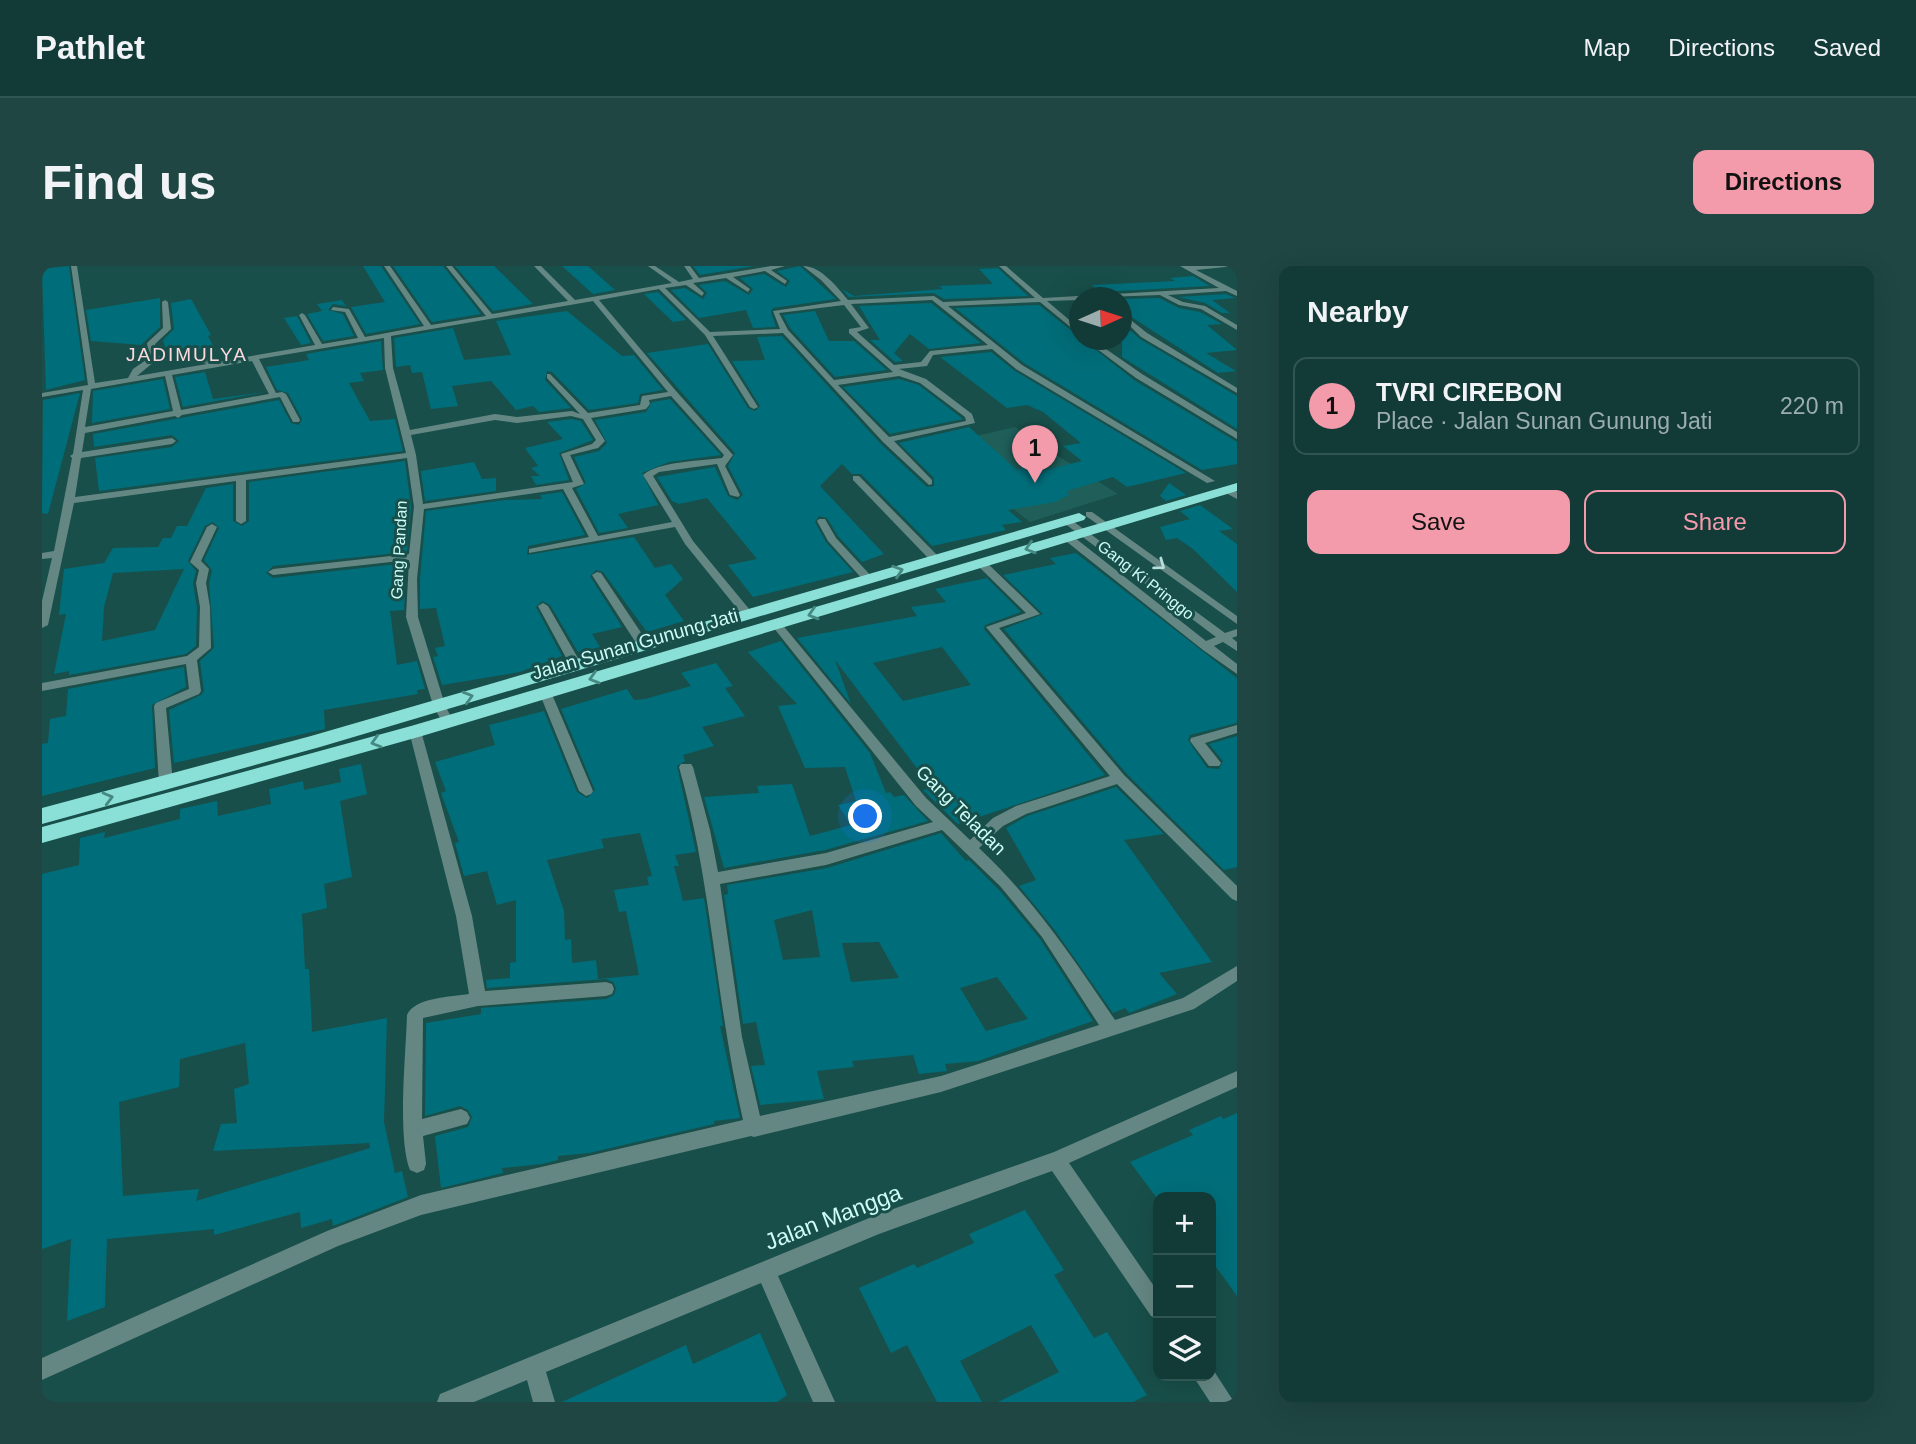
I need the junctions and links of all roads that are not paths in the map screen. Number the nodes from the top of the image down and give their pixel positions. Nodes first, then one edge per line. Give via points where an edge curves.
1 (74, 266) edge
2 (387, 266) edge
3 (449, 266) edge
4 (537, 266) edge
5 (550, 266) edge
6 (651, 266) edge
7 (687, 266) edge
8 (732, 266) edge
9 (782, 266) edge
10 (806, 266) edge
11 (1002, 266) edge
12 (1232, 266) edge
13 (1186, 267) edge
14 (766, 268) junction
15 (739, 273) junction
16 (726, 275) junction
17 (697, 281) junction
18 (687, 282) junction
19 (785, 282) dead end
20 (678, 284) junction
21 (660, 287) junction
22 (1228, 289) junction
23 (748, 290) dead end
24 (1237, 293) edge
25 (702, 294) dead end
26 (1160, 294) junction
27 (1132, 295) edge
28 (1041, 298) junction
29 (1069, 298) edge
30 (595, 299) junction
31 (584, 300) junction
32 (166, 302) dead end
33 (573, 302) junction
34 (848, 303) junction
35 (941, 304) junction
36 (333, 309) dead end
37 (302, 315) dead end
38 (490, 316) junction
39 (1069, 323) edge
40 (1132, 324) edge
41 (429, 328) junction
42 (1237, 328) edge
43 (785, 331) junction
44 (708, 334) junction
45 (387, 335) junction
46 (363, 340) junction
47 (320, 347) junction
48 (991, 347) junction
49 (1103, 350) edge
50 (255, 358) junction
51 (153, 359) junction
52 (215, 365) junction
53 (896, 371) junction
54 (169, 373) junction
55 (550, 376) dead end
56 (131, 380) junction
57 (832, 383) junction
58 (42, 387) edge
59 (89, 387) junction
60 (1237, 390) edge
61 (58, 392) junction
62 (673, 393) junction
63 (42, 395) edge
64 (274, 396) junction
65 (754, 407) dead end
66 (178, 415) junction
67 (586, 416) junction
68 (296, 421) dead end
69 (80, 431) junction
70 (406, 433) junction
71 (1237, 436) edge
72 (886, 440) junction
73 (172, 441) dead end
74 (412, 455) junction
75 (74, 456) junction
76 (722, 461) junction
77 (1237, 473) edge
78 (241, 478) junction
79 (856, 478) dead end
80 (1210, 481) junction
81 (929, 482) dead end
82 (567, 488) junction
83 (1234, 491) edge
84 (734, 495) dead end
85 (69, 501) junction
86 (419, 507) junction
87 (1089, 514) junction
88 (241, 521) dead end
89 (822, 521) dead end
90 (676, 524) junction
91 (1105, 524) junction
92 (212, 527) dead end
93 (1072, 530) junction
94 (594, 538) junction
95 (533, 551) dead end
96 (58, 554) junction
97 (42, 556) edge
98 (415, 556) junction
99 (935, 559) junction
100 (981, 563) junction
101 (273, 572) dead end
102 (597, 575) dead end
103 (869, 580) junction
104 (47, 583) edge
105 (543, 606) dead end
106 (755, 614) junction
107 (1237, 621) edge
108 (42, 624) edge
109 (777, 625) junction
110 (1237, 632) edge
111 (1222, 636) junction
112 (644, 646) junction
113 (1237, 647) edge
114 (1207, 648) junction
115 (191, 659) junction
116 (576, 665) junction
117 (1237, 670) edge
118 (42, 687) edge
119 (545, 692) junction
120 (443, 713) junction
121 (1237, 729) edge
122 (415, 731) junction
123 (1214, 762) dead end
124 (269, 763) junction
125 (686, 767) dead end
126 (1119, 778) junction
127 (166, 783) junction
128 (586, 791) dead end
129 (42, 816) edge
130 (944, 824) junction
131 (42, 835) edge
132 (970, 849) junction
133 (713, 879) junction
134 (1237, 895) edge
135 (1237, 973) edge
136 (606, 989) dead end
137 (478, 999) junction
138 (1110, 1027) junction
139 (1237, 1079) edge
140 (461, 1118) dead end
141 (754, 1128) junction
142 (413, 1130) junction
143 (1056, 1160) junction
144 (417, 1164) dead end
145 (765, 1270) junction
146 (1153, 1302) edge
147 (534, 1366) junction
148 (42, 1369) edge
149 (1208, 1381) edge
150 (448, 1402) edge
151 (544, 1402) edge
152 (824, 1402) edge
153 (1223, 1402) edge

1 - 59 street
2 - 41 street
3 - 38 street
4 - 33 street
5 - 31 street
6 - 20 street
7 - 17 street
8 - 15 street
9 - 14 street
10 - 34 street
11 - 28 street
12 - 13 street
13 - 22 street
14 - 15 street
14 - 19 street
15 - 16 street
16 - 17 street
16 - 23 street
17 - 18 street
18 - 20 street
18 - 25 street
20 - 21 street
21 - 30 street
21 - 44 street
22 - 24 street
22 - 26 street
26 - 27 street
26 - 42 street via 1203,307
28 - 29 street
28 - 35 street
28 - 39 street
30 - 31 street
30 - 62 street
31 - 33 street
32 - 51 street via 167,329 151,343
33 - 38 street
34 - 35 street via 934,298
34 - 43 street via 775,312
34 - 53 street via 866,328 852,331
35 - 48 street
36 - 46 street via 347,310
37 - 47 street
38 - 41 street
40 - 60 street
41 - 45 street
43 - 44 street
43 - 57 street
44 - 65 street
45 - 46 street
45 - 70 street, Gang Pandan via 389,368
46 - 47 street
47 - 50 street
48 - 53 street via 930,353 924,363
48 - 80 street via 1054,390
49 - 71 street
50 - 52 street
50 - 64 street
51 - 52 street via 199,357
51 - 56 street
52 - 54 street
53 - 57 street
53 - 72 street via 923,382 969,416 971,423
54 - 56 street
54 - 66 street
55 - 67 street
56 - 59 street
57 - 72 street
58 - 61 street
59 - 61 street
59 - 69 street
61 - 63 street
62 - 67 street via 645,398 645,406 638,408
62 - 76 street via 728,453
64 - 66 street
64 - 68 street via 285,395
66 - 69 street
67 - 70 street via 501,417
67 - 82 street via 600,443 565,454 579,484
69 - 75 street
70 - 74 street, Gang Pandan
72 - 81 street
73 - 75 street
74 - 78 street
74 - 86 street, Gang Pandan
75 - 85 street
76 - 84 street via 720,466
76 - 90 street via 649,473
77 - 80 highway
78 - 85 street
78 - 88 street
79 - 99 street
80 - 87 highway
82 - 86 street
82 - 94 street
83 - 91 highway, Jalan Sunan Gunung Jati
85 - 96 street
86 - 98 street, Gang Pandan
87 - 91 street
87 - 93 highway
89 - 103 street
90 - 94 street
90 - 106 street
91 - 93 highway, Jalan Sunan Gunung Jati
91 -> 107 street
92 - 115 street via 195,562 204,569 205,648
93 - 99 highway
93 -> 100 highway, Jalan Sunan Gunung Jati
93 - 111 street
93 - 114 street, Gang Ki Pringgo
94 - 95 street
96 - 97 street
96 - 104 street
98 - 101 street
98 - 120 street, Gang Pandan via 412,617
103 -> 99 highway
100 -> 109 highway, Jalan Sunan Gunung Jati
100 - 126 street via 1034,614 992,627
102 - 112 street
103 - 106 highway
104 - 108 street
105 - 116 street
106 - 109 highway
106 - 112 highway
109 -> 119 highway, Jalan Sunan Gunung Jati
109 - 130 street, Gang Teladan
110 - 111 street
111 - 113 street
111 - 114 street via 1206,644
112 - 116 highway
114 - 117 street, Gang Ki Pringgo
115 - 118 street
115 - 127 street via 195,691 160,706
120 -> 116 highway
119 - 120 highway, Jalan Sunan Gunung Jati
119 - 128 street
120 - 122 highway, Jalan Sunan Gunung Jati
120 - 124 highway
121 - 123 street via 1196,741
122 -> 124 highway, Jalan Sunan Gunung Jati
122 - 137 street via 464,916
124 - 127 highway
124 - 131 highway, Jalan Sunan Gunung Jati
125 - 133 street via 699,805
126 - 132 street via 1021,810 998,822
126 - 134 street
129 -> 127 highway
130 - 132 street, Gang Teladan
130 - 133 street via 826,859
132 - 138 street, Gang Teladan via 1005,882 1047,933
133 - 141 street via 732,1024
135 - 138 street via 1188,1004
136 - 137 street
137 - 142 street via 415,1015
138 - 141 street via 941,1084
139 - 143 street, Jalan Mangga
140 - 142 street
141 - 148 street via 421,1205 334,1238
142 - 144 street
143 - 145 street, Jalan Mangga
143 - 146 street
145 - 147 street, Jalan Mangga
145 - 152 street
147 - 150 street, Jalan Mangga
147 - 151 street
149 - 153 street

